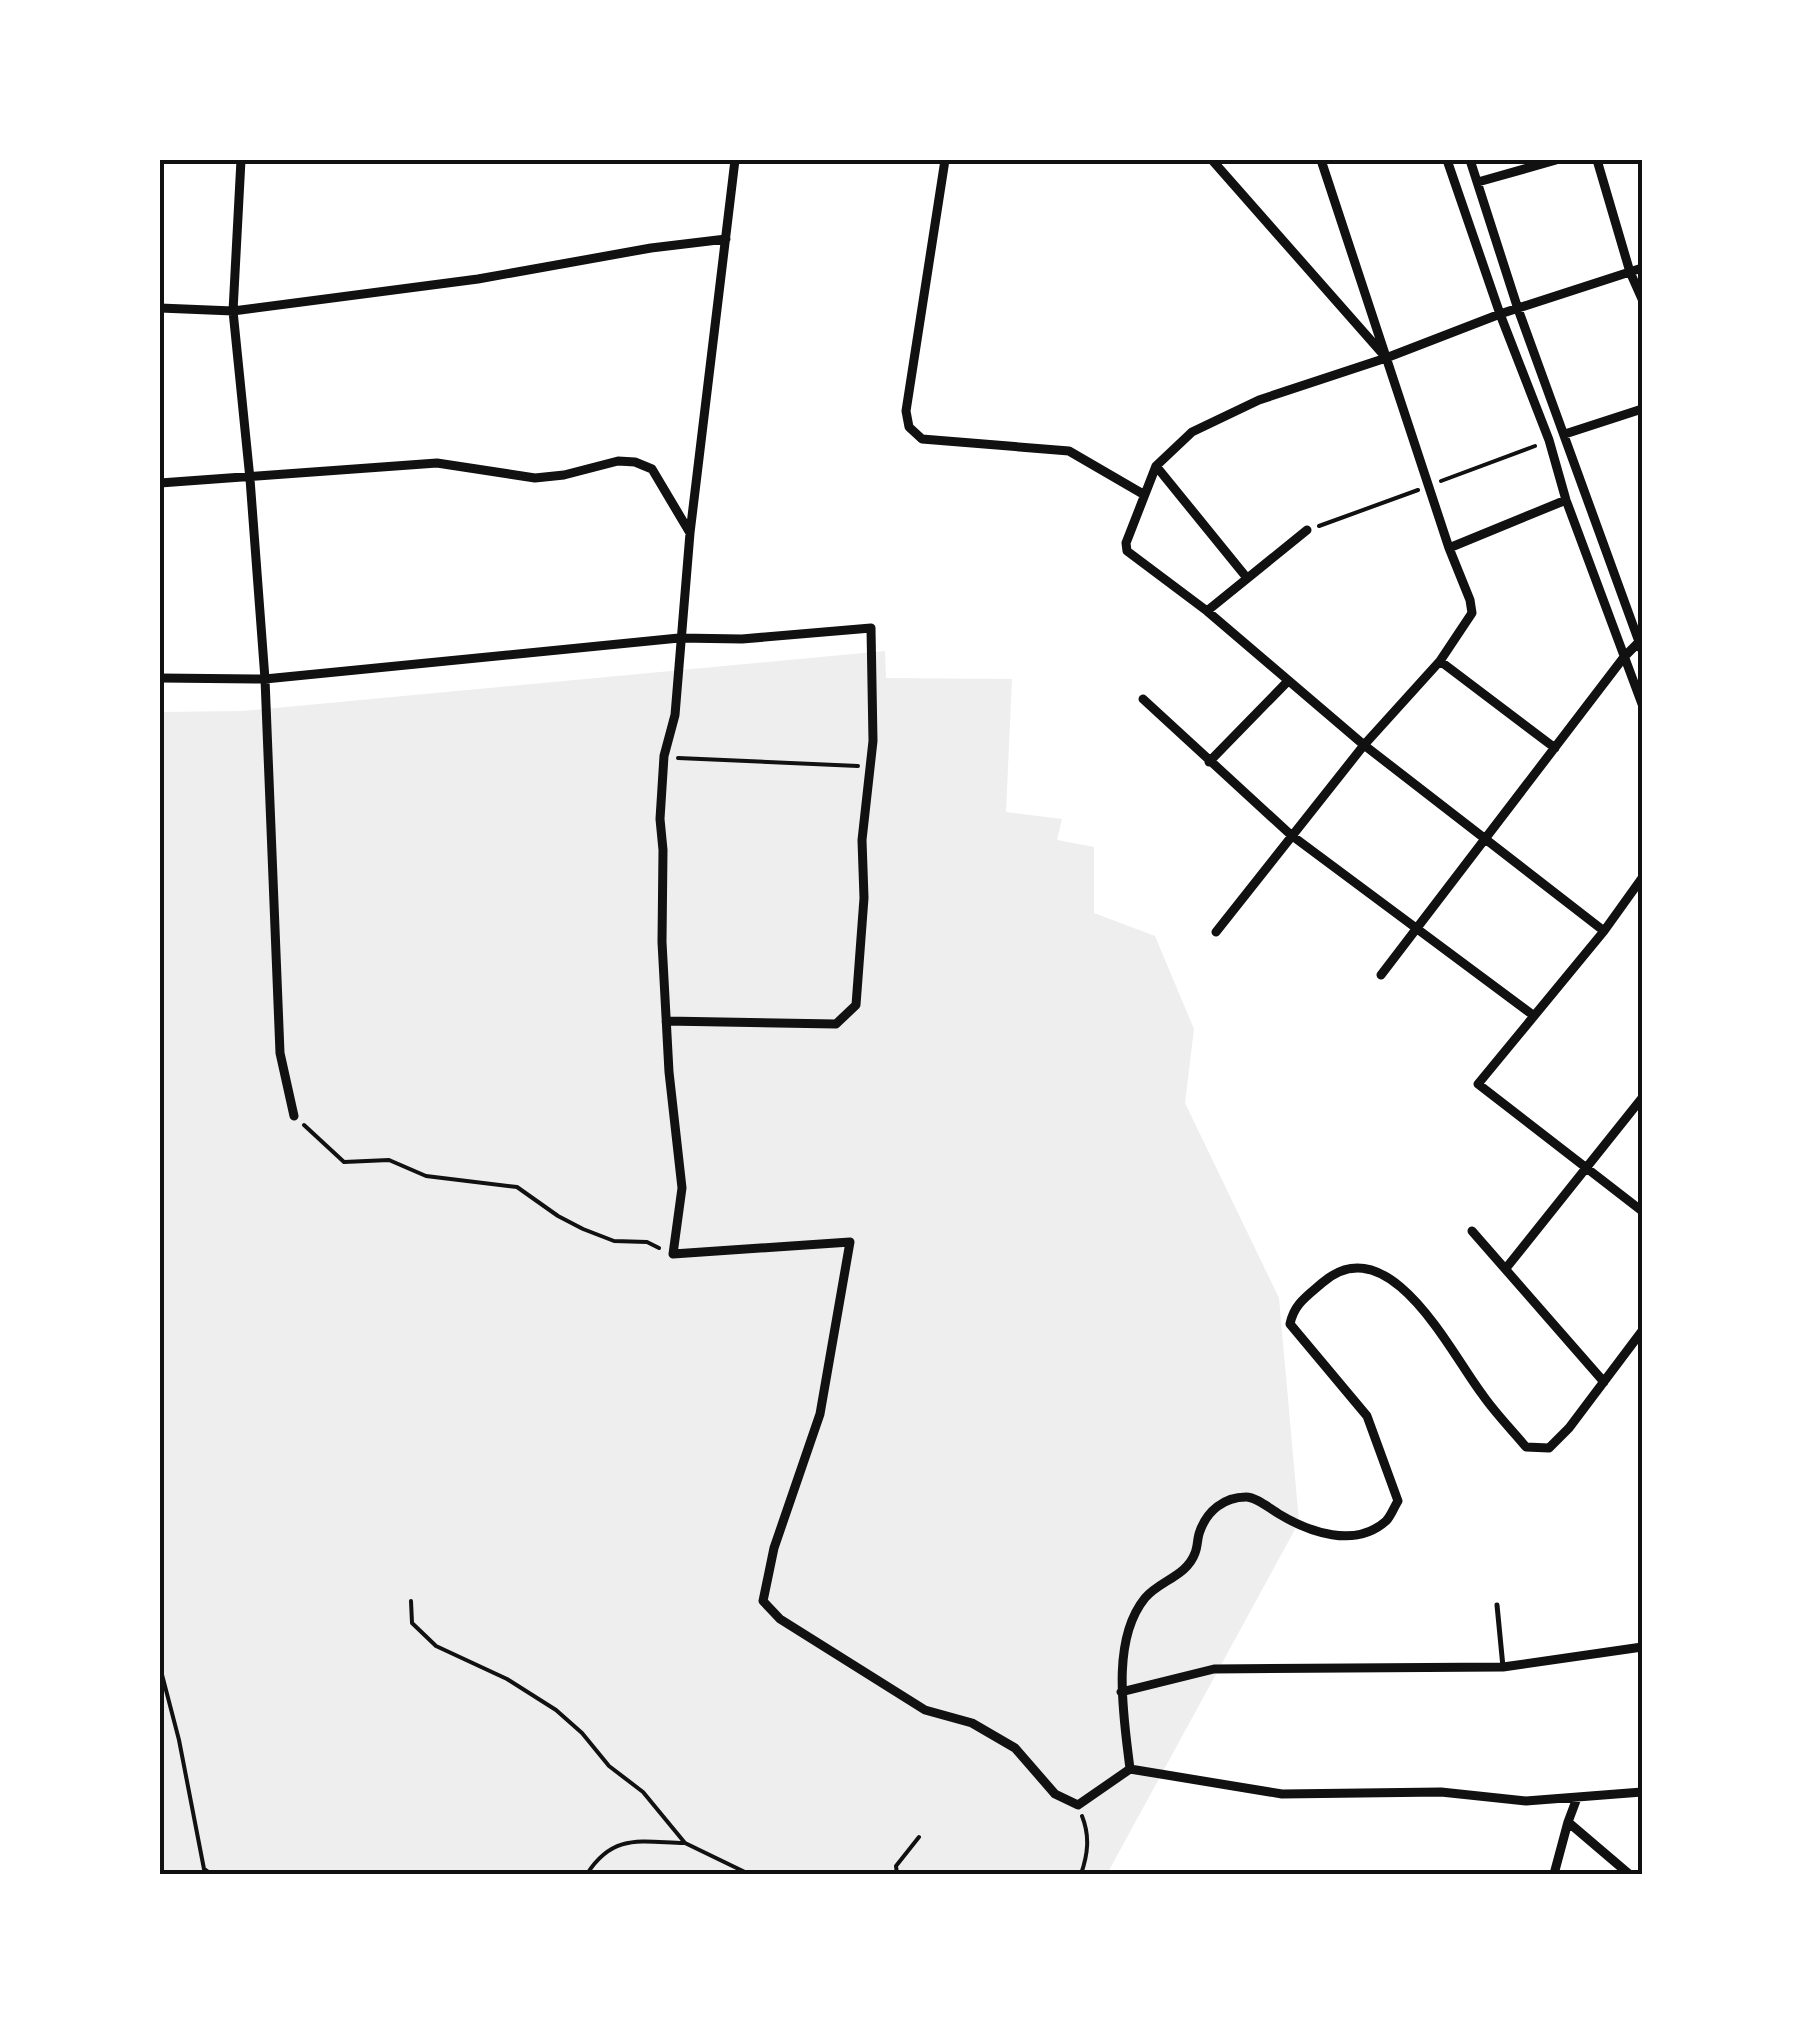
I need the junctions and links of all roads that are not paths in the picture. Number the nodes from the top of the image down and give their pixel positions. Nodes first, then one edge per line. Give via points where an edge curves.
1 (240, 160) edge
2 (735, 160) edge
3 (945, 160) edge
4 (1212, 160) edge
5 (1321, 160) edge
6 (1447, 160) edge
7 (1470, 160) edge
8 (1556, 160) edge
9 (1597, 160) edge
10 (1478, 182) junction
11 (726, 238) junction
12 (1642, 268) edge
13 (1630, 272) junction
14 (1642, 299) edge
15 (160, 308) edge
16 (1518, 309) junction
17 (233, 312) junction
18 (1500, 314) junction
19 (1386, 358) junction
20 (1642, 410) edge
21 (1565, 434) junction
22 (1156, 466) junction
23 (250, 479) junction
24 (160, 483) edge
25 (1143, 494) junction
26 (1566, 500) junction
27 (1594, 516) junction
28 (1574, 523) junction
29 (1307, 530) dead end
30 (690, 532) junction
31 (1449, 548) junction
32 (1248, 578) junction
33 (1207, 611) junction
34 (679, 638) junction
35 (1641, 644) edge
36 (1624, 657) junction
37 (1440, 662) junction
38 (160, 678) edge
39 (264, 679) junction
40 (1288, 682) junction
41 (1143, 699) dead end
42 (1642, 704) edge
43 (1364, 745) junction
44 (1554, 748) junction
45 (1209, 762) junction
46 (1291, 834) junction
47 (1486, 838) junction
48 (1642, 878) edge
49 (1418, 927) junction
50 (1216, 932) dead end
51 (1604, 932) junction
52 (1382, 975) dead end
53 (1533, 1015) junction
54 (666, 1022) junction
55 (1642, 1098) edge
56 (294, 1116) road end
57 (1588, 1169) junction
58 (1642, 1211) edge
59 (1472, 1230) dead end
60 (1507, 1268) junction
61 (1642, 1332) edge
62 (1604, 1382) junction
63 (1497, 1605) dead end
64 (1642, 1647) edge
65 (1503, 1666) junction
66 (1121, 1692) junction
67 (1130, 1769) junction
68 (1642, 1792) edge
69 (1576, 1798) junction
70 (1568, 1822) junction
71 (1554, 1874) edge
72 (1629, 1874) edge

1 - 17 street
2 - 11 street
3 - 25 street via 906,411 909,427 922,439 1069,450
4 - 19 street
5 - 19 street
6 - 18 street
7 - 10 street
8 - 10 street
9 - 13 street
10 - 16 street
11 - 17 street
11 - 30 street
12 - 13 street
13 - 14 street
13 - 16 street
15 - 17 street
16 - 18 street
16 - 21 street
17 - 23 street
18 - 19 street
18 - 26 street
19 - 22 street via 1259,400 1192,432
19 - 31 street
20 - 21 street
21 - 27 street
22 - 25 street
22 - 32 street
23 - 24 street
23 - 30 street via 437,463 535,478 635,462 652,470
23 - 39 street
25 - 33 street via 1127,551
26 - 28 street
26 - 31 street
27 - 28 street
27 - 35 street
28 - 36 street
29 - 32 street
30 - 34 street
31 - 37 street via 1472,613
32 - 33 street
33 - 40 street
34 - 39 street
34 - 54 street via 660,819
34 - 54 street via 871,628 873,741 856,1004 836,1024
35 - 36 street
36 - 42 street
36 - 44 street
37 - 43 street
37 - 44 street
38 - 39 street
39 - 56 street via 280,1052
40 - 43 street
40 - 45 street
41 - 45 street
43 - 46 street
43 - 47 street
44 - 47 street
45 - 46 street
46 - 49 street
46 - 50 street
47 - 49 street
47 - 51 street
48 - 51 street
49 - 52 street
49 - 53 street
51 - 53 street
53 - 57 street via 1478,1084
54 - 67 street via 682,1188 673,1254 850,1242 820,1414 763,1600 791,1627 926,1710 972,1723 1015,1748 1055,1794 1078,1805
55 - 57 street
57 - 58 street
57 - 60 street
59 - 60 street
60 - 62 street
61 - 62 street
62 - 66 street via 1550,1448 1526,1447 1421,1305 1382,1272 1334,1273 1294,1308 1290,1324 1367,1416 1398,1501 1386,1520 1367,1531 1327,1536 1250,1496 1212,1508 1195,1556 1171,1582 1148,1594 1132,1618
63 - 65 lane
64 - 65 street
65 - 66 street via 1214,1669
66 - 67 street
67 - 69 street via 1282,1794
68 - 69 street
69 - 70 street
70 - 71 street
70 - 72 street

